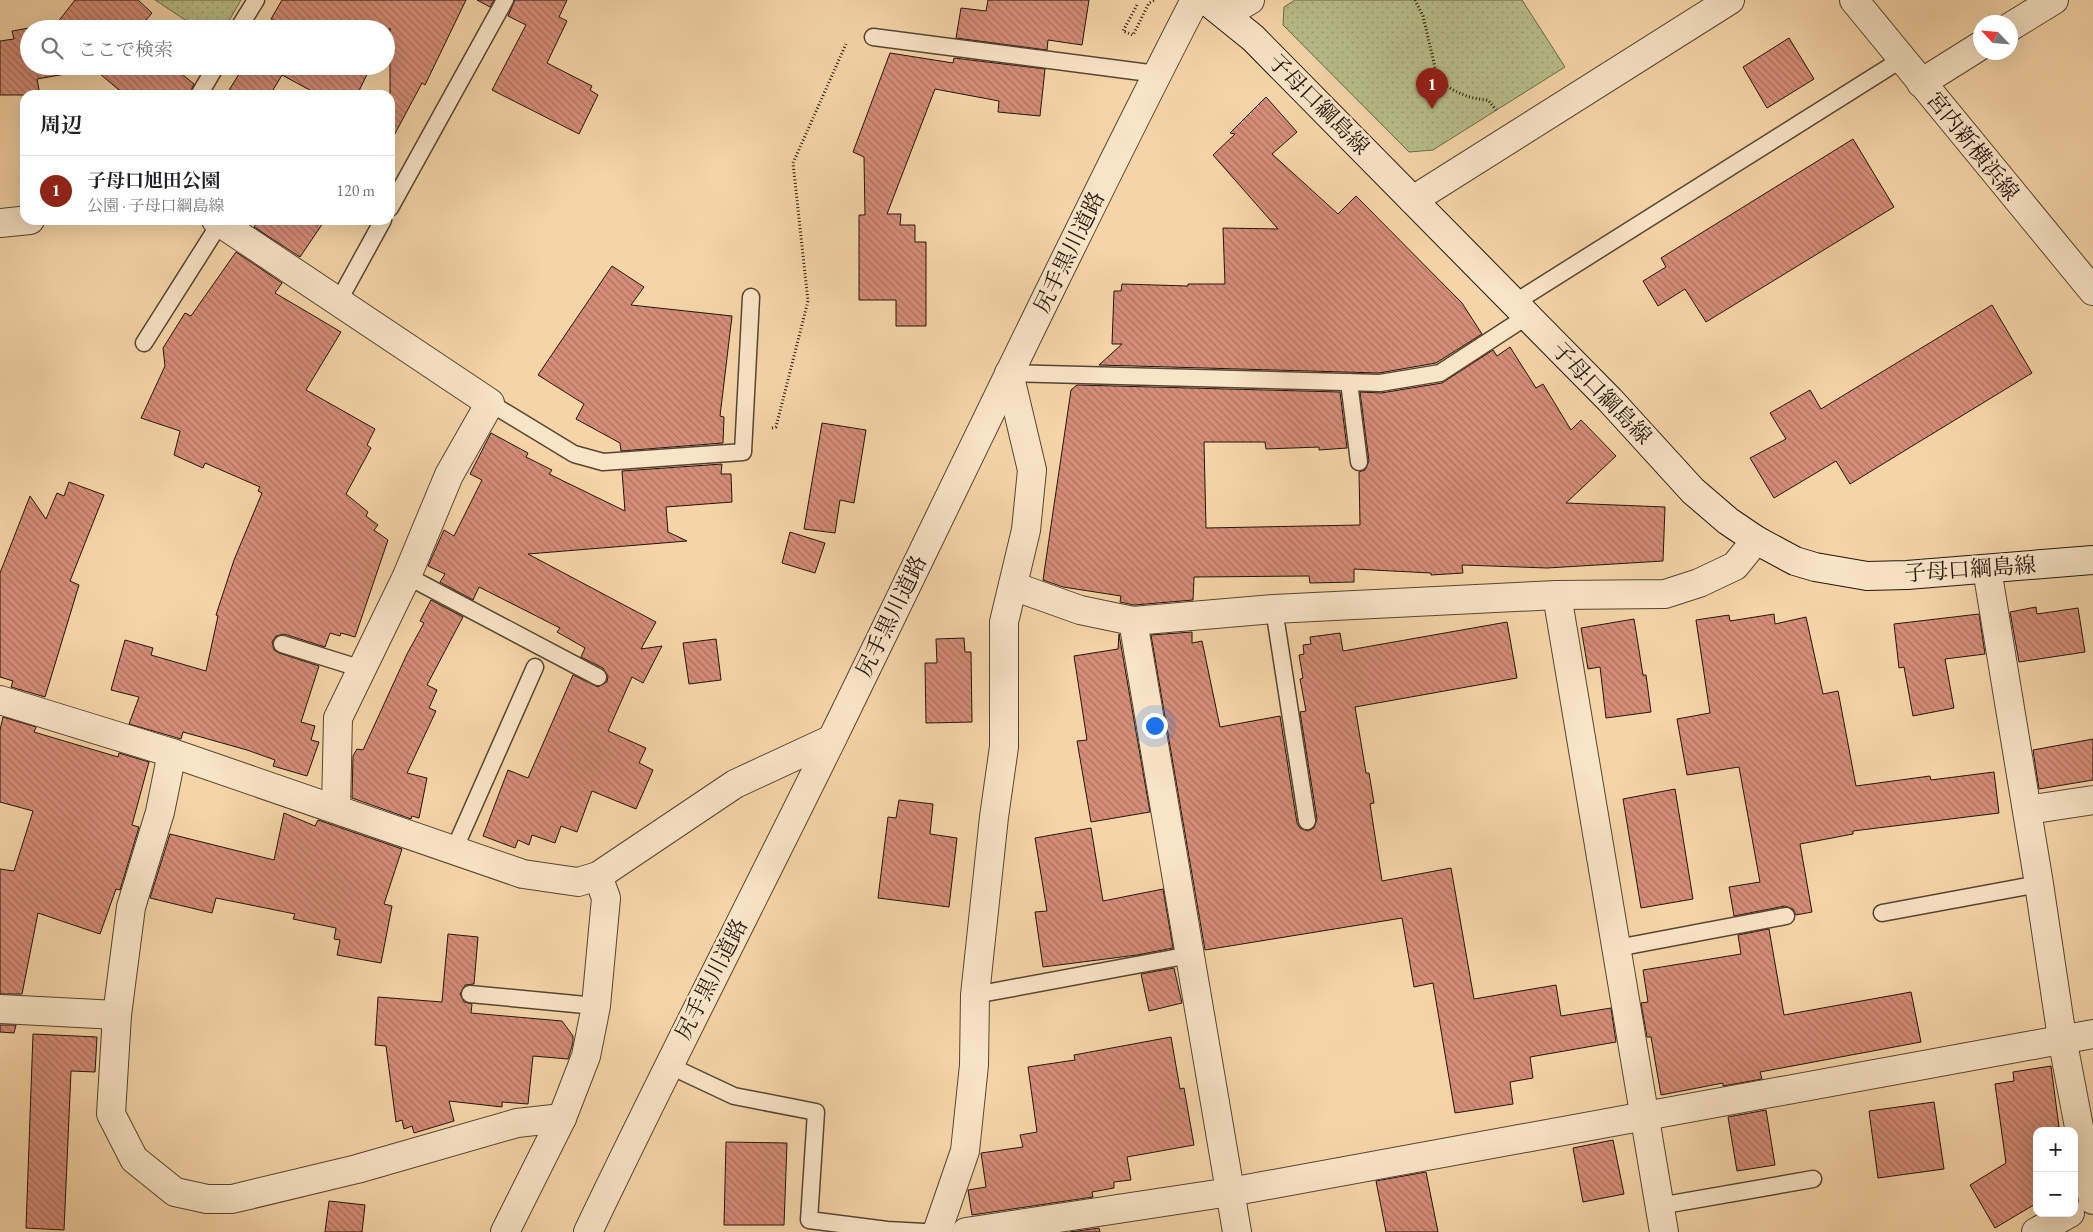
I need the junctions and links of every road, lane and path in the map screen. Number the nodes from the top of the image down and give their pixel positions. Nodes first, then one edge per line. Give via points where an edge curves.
1 (256, 0) edge
2 (505, 0) edge
3 (1155, 0) edge
4 (1195, 0) edge
5 (1250, 0) edge
6 (1415, 0) edge
7 (1730, 0) edge
8 (1854, 0) edge
9 (2054, 0) edge
10 (1137, 5) dead end
11 (1216, 7) edge
12 (244, 20) edge
13 (2018, 22) edge
14 (873, 37) dead end
15 (849, 38) dead end
16 (1973, 50) edge
17 (1902, 59) junction
18 (1157, 74) junction
19 (211, 75) edge
20 (1921, 83) junction
21 (202, 90) edge
22 (1498, 113) dead end
23 (395, 199) edge
24 (1413, 200) junction
25 (20, 221) edge
26 (0, 223) edge
27 (216, 225) edge
28 (224, 225) edge
29 (380, 225) edge
30 (2093, 291) edge
31 (751, 297) dead end
32 (338, 302) junction
33 (1520, 310) junction
34 (144, 343) dead end
35 (1009, 373) junction
36 (1349, 382) junction
37 (490, 403) junction
38 (744, 433) junction
39 (1359, 462) dead end
40 (1756, 540) junction
41 (2093, 560) edge
42 (1986, 569) junction
43 (406, 576) junction
44 (1013, 586) junction
45 (1557, 595) junction
46 (1274, 609) junction
47 (1133, 621) junction
48 (282, 644) dead end
49 (535, 667) dead end
50 (362, 669) junction
51 (598, 677) dead end
52 (0, 700) edge
53 (832, 739) junction
54 (172, 754) junction
55 (2093, 800) edge
56 (336, 809) junction
57 (2027, 810) junction
58 (1307, 821) dead end
59 (454, 850) junction
60 (598, 876) junction
61 (2039, 884) junction
62 (1882, 913) dead end
63 (1786, 916) dead end
64 (1617, 948) junction
65 (1190, 955) junction
66 (470, 994) dead end
67 (975, 995) junction
68 (596, 1006) junction
69 (0, 1010) edge
70 (117, 1015) junction
71 (2093, 1034) edge
72 (2062, 1038) junction
73 (668, 1065) junction
74 (1646, 1116) junction
75 (562, 1118) junction
76 (1812, 1179) dead end
77 (1230, 1192) junction
78 (2093, 1200) edge
79 (1660, 1206) junction
80 (2078, 1209) edge
81 (2063, 1217) edge
82 (505, 1232) edge
83 (588, 1232) edge
84 (924, 1232) edge
85 (937, 1232) edge
86 (966, 1232) edge
87 (1237, 1232) edge
88 (1664, 1232) edge
89 (2036, 1232) edge

1 - 12 lane
2 - 23 lane
3 - 10 path via 1149,3 1133,35 1123,31
4 - 18 street, 尻手黒川道路
5 - 11 street
6 - 22 path via 1423,16 1438,80 1460,94 1475,100 1488,100
7 - 24 street
8 - 17 street, 宮内新横浜線
9 - 13 street
11 - 24 street, 子母口綱島線 via 1253,38
14 - 18 lane
15 - 38 path via 793,163 808,301 776,427
16 - 20 street
17 - 20 street, 宮内新横浜線
17 - 33 lane
18 - 35 street, 尻手黒川道路
19 - 21 lane
20 - 30 street, 宮内新横浜線
24 - 33 street, 子母口綱島線
25 - 26 street
27 - 34 lane
28 - 32 street
29 - 32 lane
31 - 38 lane
32 - 37 street
33 - 36 lane via 1440,373 1380,383
33 - 40 street, 子母口綱島線 via 1610,400 1693,491
35 - 36 lane
35 - 44 street via 1032,470 1026,530
35 - 53 street, 尻手黒川道路
36 - 39 lane
37 - 38 lane via 574,454 603,462 743,452
37 - 43 street via 449,475
40 - 42 street, 子母口綱島線 via 1795,561 1868,576
40 - 45 street via 1734,566 1665,594
41 - 42 street, 子母口綱島線
42 - 57 street
43 - 50 street
43 - 51 lane
44 - 47 street via 1080,610
44 - 67 street via 1004,622 1004,747
45 - 46 street
45 - 64 street
46 - 47 street
46 - 58 lane
47 - 65 street
48 - 50 lane
49 - 59 lane
50 - 56 street via 338,718
52 - 54 street
53 - 60 street via 735,784
53 - 73 street, 尻手黒川道路
54 - 56 street
54 - 70 street via 160,812 132,907
55 - 57 street
56 - 59 street
57 - 61 street
59 - 60 street via 523,874 578,882
60 - 68 street via 606,898
61 - 62 lane
61 - 72 street
63 - 64 lane
64 - 74 street
65 - 67 lane
65 - 77 street
66 - 68 lane
67 - 85 street via 974,1065 966,1151
68 - 75 street via 586,1056
69 - 70 street
70 - 75 street via 111,1114 134,1159 175,1192 232,1200 357,1169 517,1123
71 - 72 street
72 - 74 street
72 - 78 street
73 - 83 street, 尻手黒川道路
73 - 84 lane via 734,1096 816,1112 809,1220
74 - 77 street
74 - 79 street
75 - 82 street
76 - 79 lane
77 - 86 street
77 - 87 street
78 - 80 street
79 - 88 street
81 - 89 street

